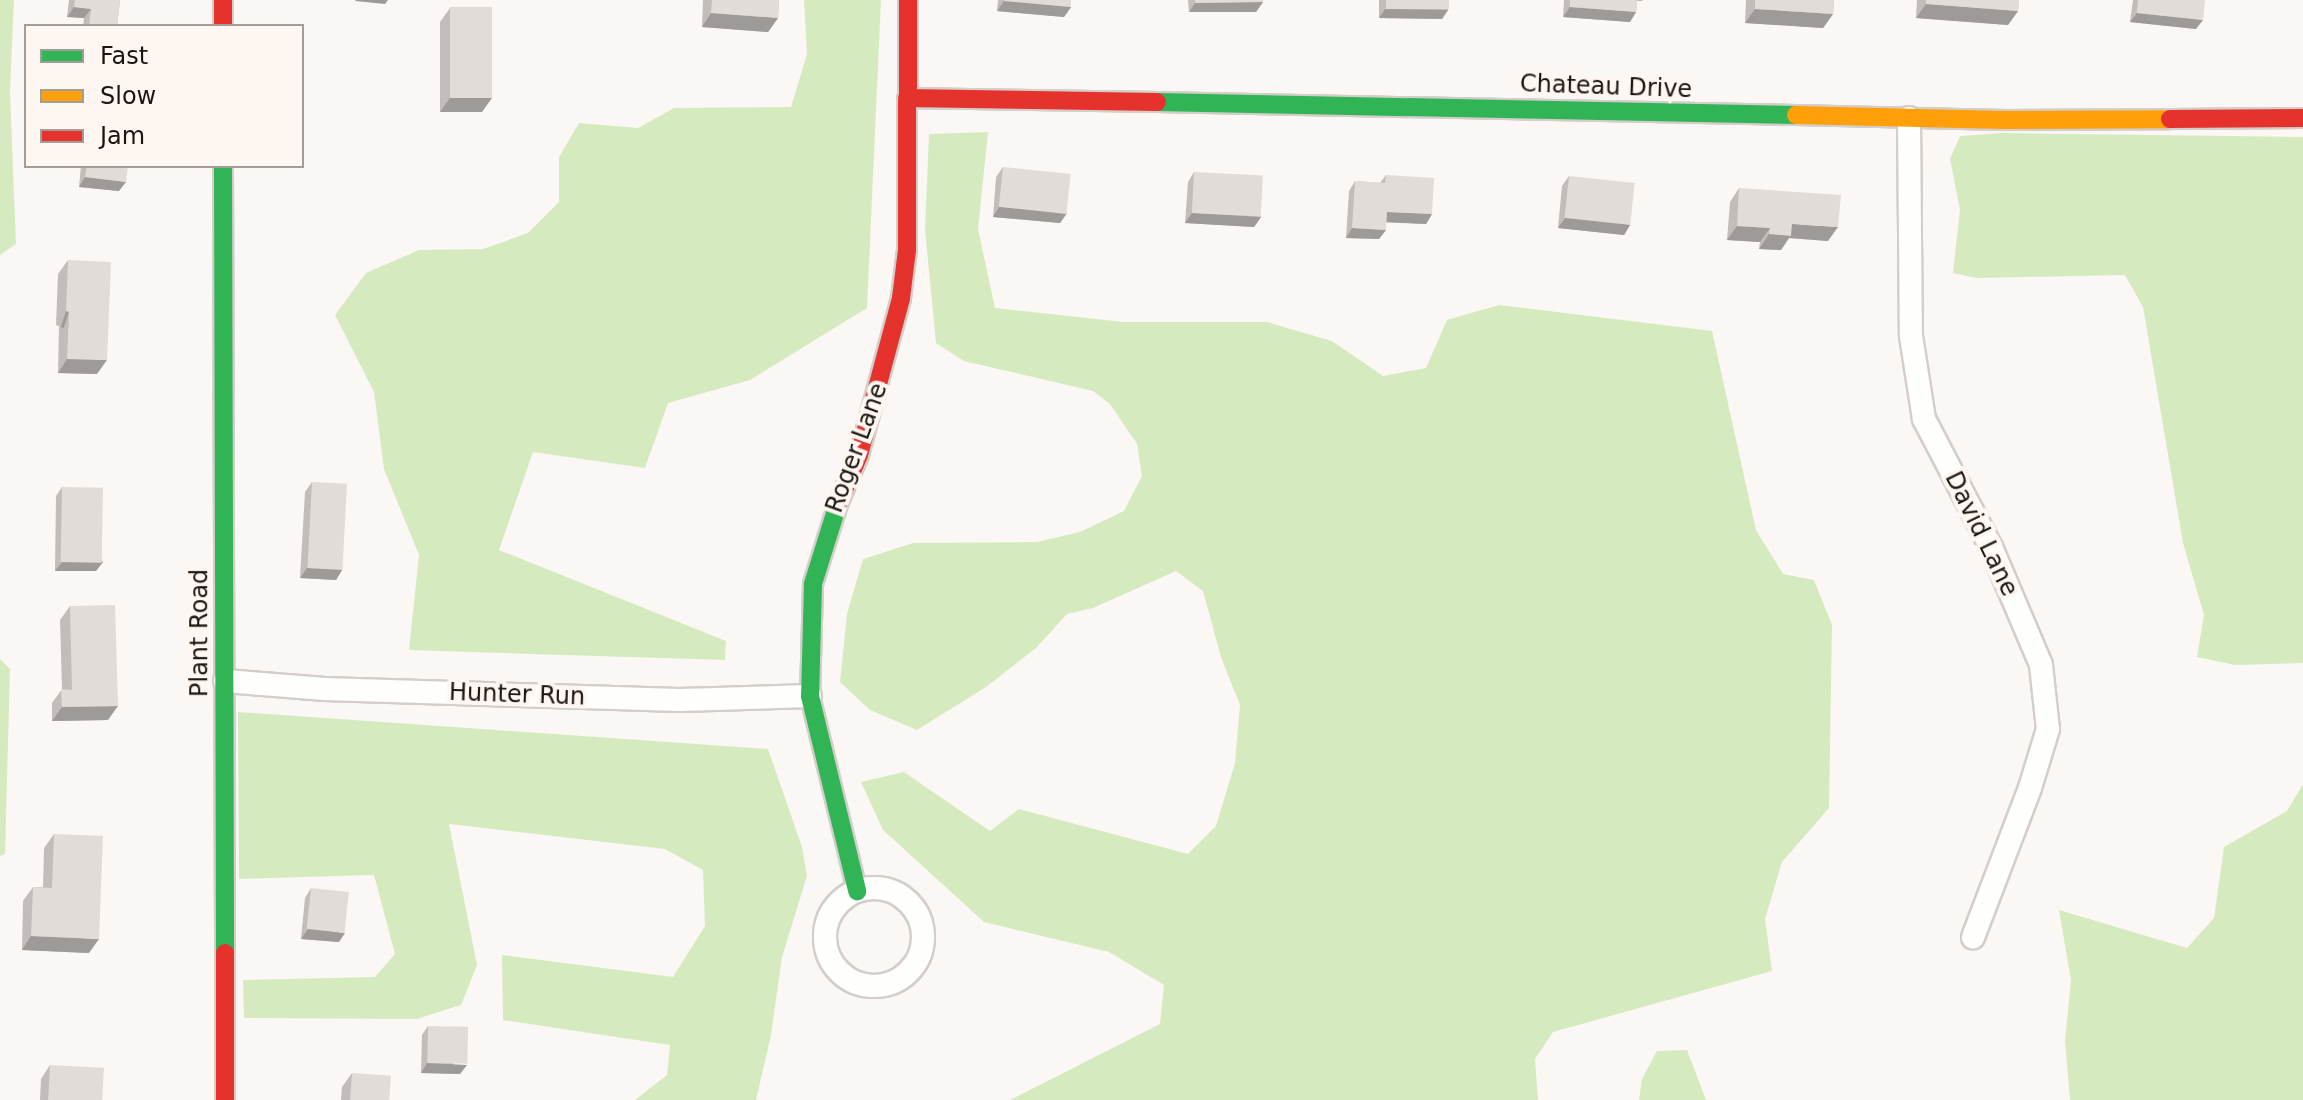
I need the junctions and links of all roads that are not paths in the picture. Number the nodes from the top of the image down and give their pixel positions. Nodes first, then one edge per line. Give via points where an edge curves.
1 (223, 0) edge
2 (908, 0) edge
3 (223, 24) edge
4 (907, 98) junction
5 (1909, 118) junction
6 (2303, 118) edge
7 (223, 168) edge
8 (225, 681) junction
9 (810, 696) junction
10 (857, 891) junction
11 (1973, 937) dead end
12 (225, 1100) edge

1 - 3 street
2 - 4 street, Roger Lane
4 - 5 street, Chateau Drive
4 - 9 street, Roger Lane via 907,250 901,298 863,440 813,584
5 - 6 street, Chateau Drive
5 - 11 street, David Lane via 1911,336 1924,419 1991,547 2041,665 2048,729
7 - 8 street, Plant Road
8 - 9 street, Hunter Run via 679,700
8 - 12 street, Plant Road
9 - 10 street, Roger Lane
10 - 10 street via 835,907 825,933 826,947 850,980 863,985 891,983 913,967 920,954 918,914 885,889

